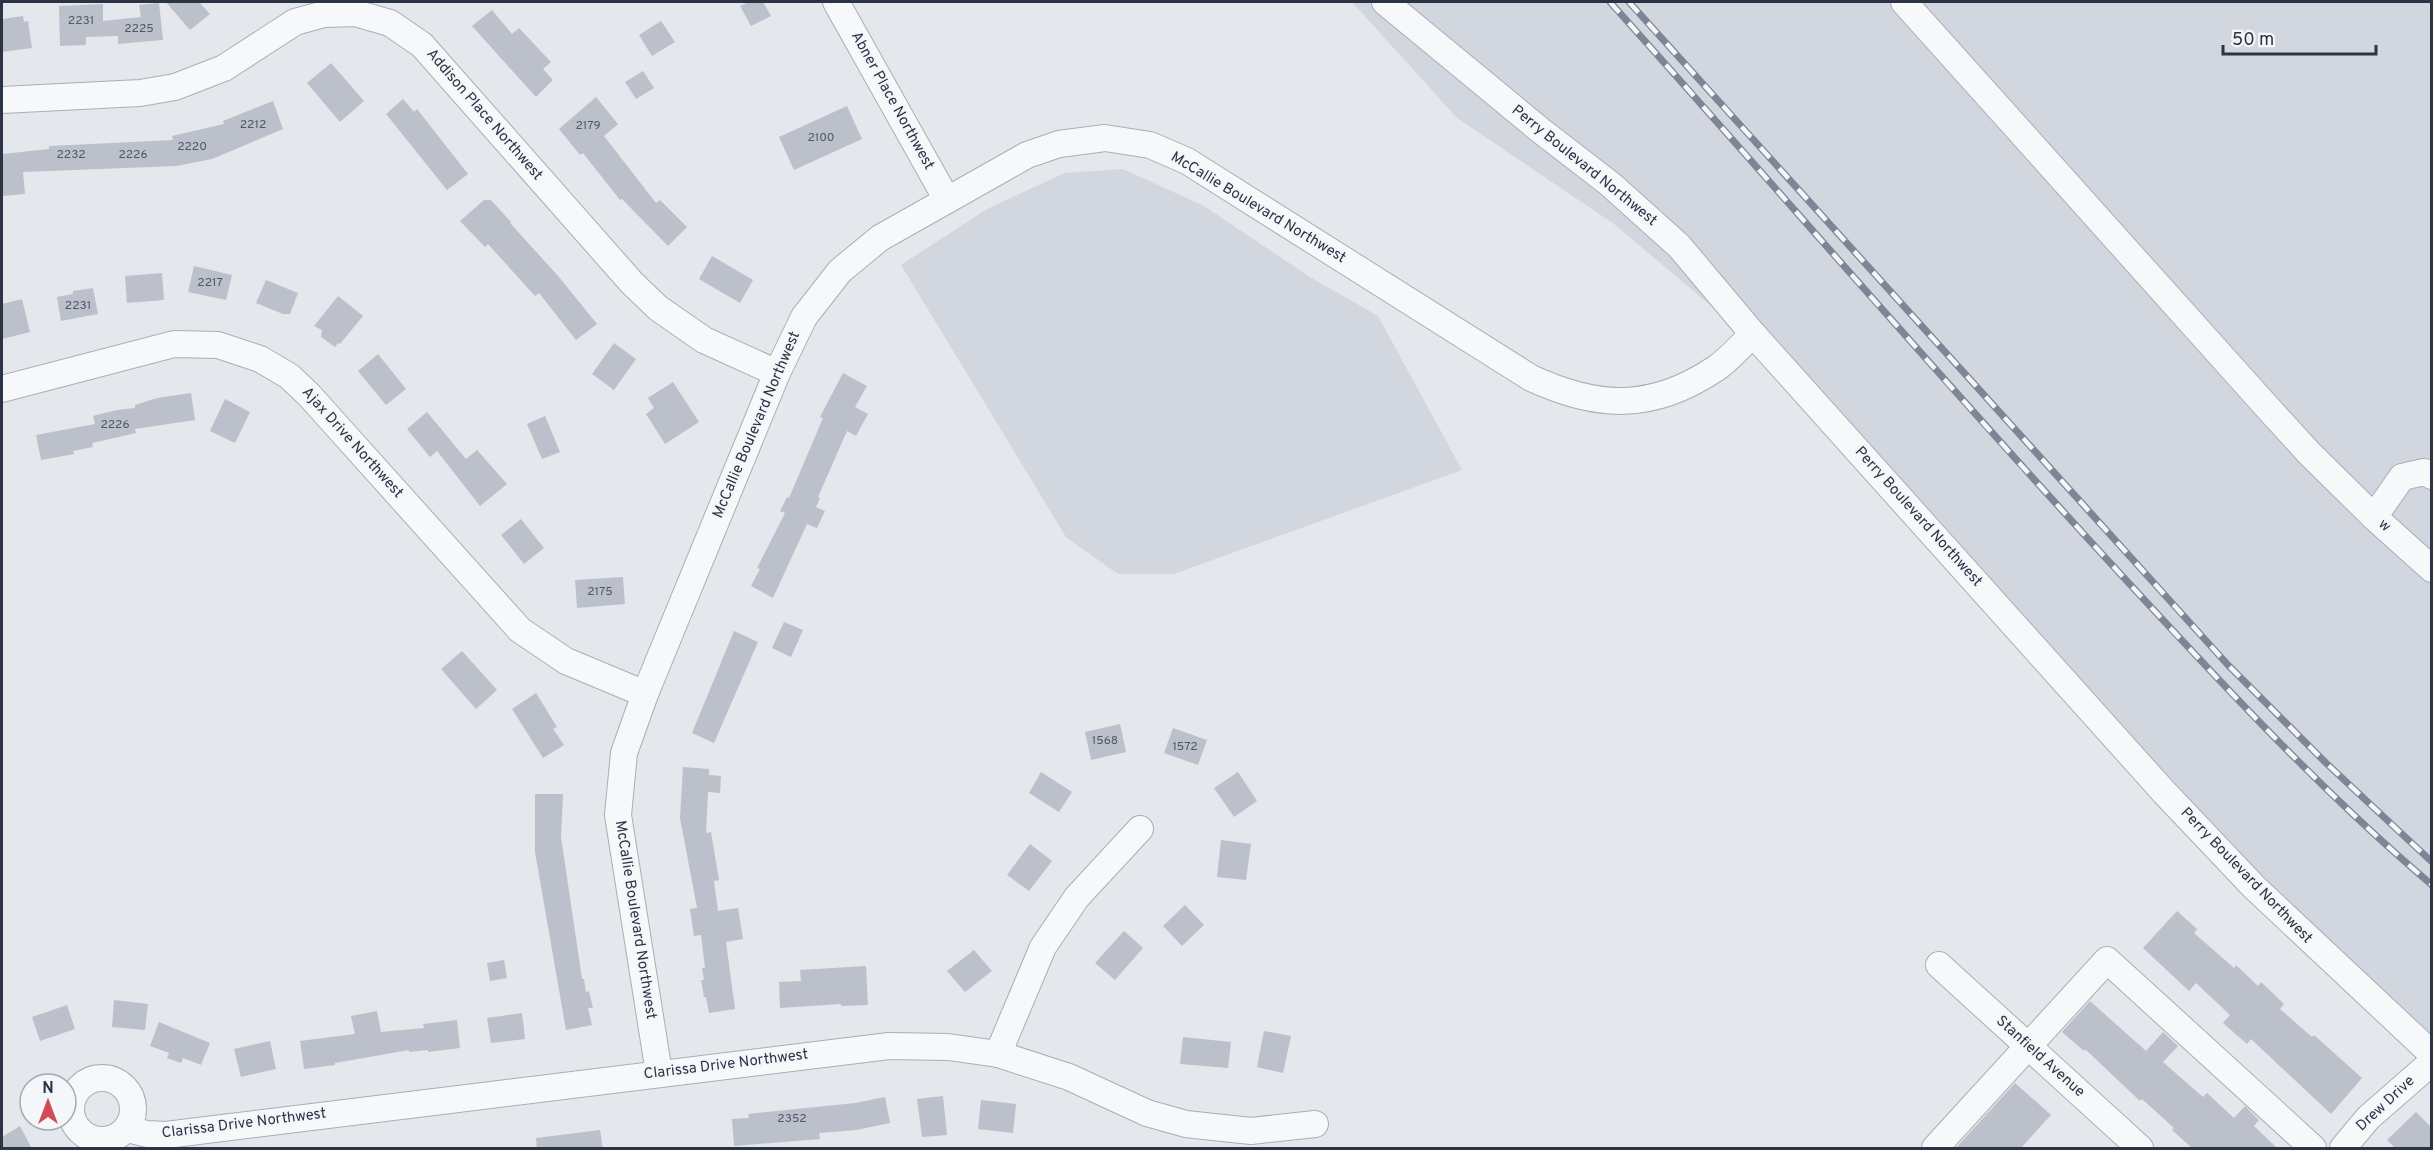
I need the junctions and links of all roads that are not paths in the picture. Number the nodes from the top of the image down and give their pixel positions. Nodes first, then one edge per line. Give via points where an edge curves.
1 (836, 2) edge
2 (1385, 2) edge
3 (1904, 2) edge
4 (2, 100) edge
5 (947, 200) junction
6 (1753, 334) junction
7 (777, 373) junction
8 (2, 388) edge
9 (2432, 476) edge
10 (2374, 517) junction
11 (2432, 569) edge
12 (645, 694) junction
13 (1140, 829) dead end
14 (1939, 965) dead end
15 (2027, 1045) junction
16 (998, 1054) junction
17 (2432, 1054) edge
18 (2432, 1062) edge
19 (659, 1073) junction
20 (1314, 1124) dead end
21 (127, 1129) dead end
22 (1935, 1149) edge
23 (2140, 1149) edge
24 (2313, 1149) edge
25 (2343, 1149) edge

1 - 5 street, Abner Place Northwest
2 - 6 street, Perry Boulevard Northwest via 1610,184 1679,246
3 - 10 street via 2266,407
4 - 7 street, Addison Place Northwest via 140,93 175,87 224,68 295,22 324,14 355,13 390,23 422,45 658,309 704,340
5 - 6 street, McCallie Boulevard Northwest via 1027,155 1059,144 1105,138 1150,145 1187,161 1530,378 1562,393 1590,400 1637,401 1676,391 1717,368
5 - 7 street, McCallie Boulevard Northwest via 880,238 840,271 804,317
6 - 17 street, Perry Boulevard Northwest via 2172,800 2262,895
7 - 12 street, McCallie Boulevard Northwest
8 - 12 street, Ajax Drive Northwest via 174,344 218,345 260,359 289,376 309,395 520,630 566,662
9 - 10 street, w via 2424,472 2402,477
10 - 11 street, w
12 - 19 street, McCallie Boulevard Northwest via 624,753 618,815
13 - 16 street via 1077,897 1043,947
14 - 15 street, Stanfield Avenue
15 - 22 street
15 - 23 street, Stanfield Avenue
15 - 24 street via 2108,960
16 - 19 street, Clarissa Drive Northwest via 948,1047 889,1046
16 - 20 street, Clarissa Drive Northwest via 1069,1077 1147,1113 1186,1124 1251,1131
18 - 25 street, Drew Drive via 2368,1118
19 - 21 street, Clarissa Drive Northwest via 166,1135

